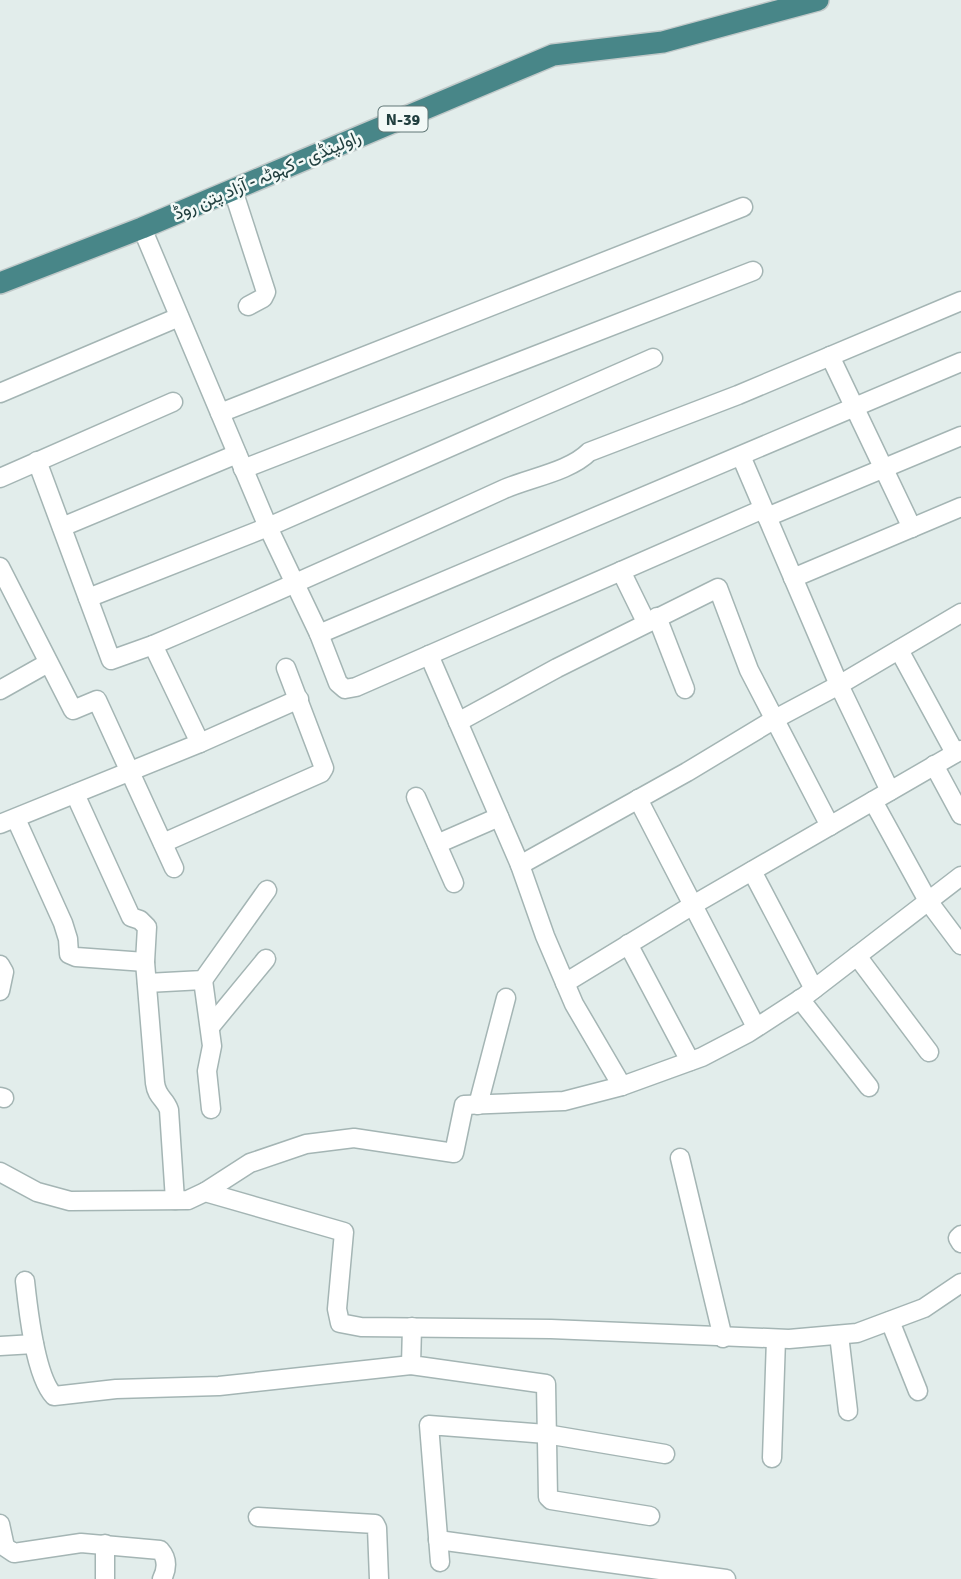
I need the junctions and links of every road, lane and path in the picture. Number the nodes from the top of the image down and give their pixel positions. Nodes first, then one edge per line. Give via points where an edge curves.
1 (818, 0) edge
2 (233, 190) junction
3 (743, 207) dead end
4 (142, 228) junction
5 (753, 271) dead end
6 (0, 283) edge
7 (961, 301) edge
8 (248, 306) dead end
9 (179, 317) junction
10 (830, 356) junction
11 (653, 358) dead end
12 (961, 362) edge
13 (0, 393) edge
14 (173, 402) dead end
15 (854, 406) junction
16 (220, 413) junction
17 (961, 436) edge
18 (741, 456) junction
19 (37, 461) junction
20 (240, 462) junction
21 (884, 467) junction
22 (0, 478) edge
23 (961, 507) edge
24 (765, 513) junction
25 (62, 527) junction
26 (268, 527) junction
27 (912, 528) junction
28 (0, 568) edge
29 (621, 571) junction
30 (793, 578) junction
31 (296, 584) junction
32 (88, 598) junction
33 (960, 615) edge
34 (652, 620) junction
35 (319, 634) junction
36 (153, 645) junction
37 (899, 650) junction
38 (429, 655) junction
39 (48, 663) junction
40 (286, 668) dead end
41 (839, 685) junction
42 (685, 689) dead end
43 (0, 690) edge
44 (299, 699) junction
45 (775, 719) junction
46 (458, 722) junction
47 (200, 743) junction
48 (958, 751) edge
49 (934, 765) junction
50 (131, 771) junction
51 (890, 791) junction
52 (75, 794) junction
53 (416, 797) dead end
54 (638, 799) junction
55 (873, 801) junction
56 (961, 815) edge
57 (499, 817) junction
58 (8, 821) edge
59 (830, 826) junction
60 (163, 843) junction
61 (437, 844) junction
62 (520, 865) junction
63 (174, 868) dead end
64 (752, 871) junction
65 (961, 876) edge
66 (454, 883) dead end
67 (267, 890) dead end
68 (928, 901) junction
69 (693, 905) junction
70 (628, 944) junction
71 (961, 945) edge
72 (857, 956) junction
73 (265, 959) dead end
74 (145, 962) junction
75 (0, 965) edge
76 (203, 980) junction
77 (565, 982) junction
78 (147, 983) junction
79 (0, 991) edge
80 (807, 994) junction
81 (506, 998) dead end
82 (210, 1027) junction
83 (757, 1027) junction
84 (929, 1052) dead end
85 (690, 1061) junction
86 (622, 1086) junction
87 (869, 1087) dead end
88 (478, 1105) junction
89 (211, 1109) dead end
90 (680, 1158) dead end
91 (0, 1172) edge
92 (205, 1192) junction
93 (175, 1200) junction
94 (961, 1235) edge
95 (961, 1243) edge
96 (25, 1281) dead end
97 (961, 1283) edge
98 (890, 1321) junction
99 (412, 1328) junction
100 (839, 1335) junction
101 (723, 1338) junction
102 (776, 1339) junction
103 (34, 1345) junction
104 (0, 1346) edge
105 (411, 1365) junction
106 (918, 1391) dead end
107 (848, 1411) dead end
108 (546, 1434) junction
109 (665, 1454) dead end
110 (772, 1458) dead end
111 (258, 1517) dead end
112 (650, 1517) dead end
113 (0, 1524) edge
114 (438, 1541) junction
115 (104, 1544) junction
116 (440, 1562) dead end
117 (105, 1579) edge
118 (162, 1579) edge
119 (379, 1579) edge
120 (726, 1579) edge

1 - 2 highway, راولپنڈی - کہوٹہ - آزاد پتن روڈ / N-39 via 663,43 553,55
2 - 4 highway, راولپنڈی - کہوٹہ - آزاد پتن روڈ / N-39
2 - 8 street via 266,292
3 - 16 street
4 - 6 highway, راولپنڈی - کہوٹہ - آزاد پتن روڈ / N-39
4 - 9 street
5 - 20 street
7 - 10 street
9 - 13 street
9 - 16 street
10 - 15 street
10 - 31 street via 589,452 579,462 523,480
11 - 26 street
12 - 15 street
14 - 19 street
15 - 18 street
15 - 21 street
16 - 20 street
17 - 21 street
18 - 24 street
18 - 35 street
19 - 22 street
19 - 25 street
20 - 25 street
20 - 26 street
21 - 24 street
21 - 27 street
23 - 27 street
24 - 29 street
24 - 30 street
25 - 32 street
26 - 31 street
26 - 32 street
27 - 30 street
28 - 39 street
29 - 34 street
29 - 38 street
30 - 41 street
31 - 35 street
31 - 36 street
32 - 36 street via 111,660
33 - 37 street
34 - 42 street
34 - 45 street via 720,589 749,670
34 - 46 street
35 - 38 street via 338,683 345,689
36 - 47 street
37 - 41 street
37 - 48 street
38 - 46 street
39 - 43 street
39 - 50 street via 73,710 97,700
40 - 44 street
41 - 45 street
41 - 51 street
44 - 47 street
44 - 60 street via 324,768 321,773
45 - 54 street
45 - 59 street
46 - 57 street
47 - 50 street
48 - 49 street
49 - 51 street
49 - 56 street
50 - 52 street
50 - 60 street
51 - 55 street
52 - 58 street
52 - 74 street via 131,917 147,927
53 - 61 street
54 - 62 street
54 - 69 street
55 - 59 street
55 - 68 street
57 - 61 street
57 - 62 street
58 - 74 street via 63,923 69,954
59 - 64 street
60 - 63 street
61 - 66 street
62 - 77 street
64 - 69 street
64 - 80 street
65 - 68 street
67 - 76 street
68 - 71 street
68 - 72 street
69 - 70 street
69 - 83 street
70 - 77 street
70 - 85 street
72 - 80 street
72 - 84 street
73 - 82 street
74 - 78 street
75 - 79 street via 4,972
76 - 78 street
76 - 82 street
77 - 86 street
78 - 93 street via 157,1094 169,1110
80 - 83 street
80 - 87 street
81 - 88 street
82 - 89 street via 207,1071
83 - 85 street
85 - 86 street
86 - 88 street via 564,1101
88 - 92 street via 464,1105 454,1153 354,1138 306,1143 250,1163
90 - 101 street
91 - 93 street via 37,1192 70,1200
92 - 93 street
92 - 99 street via 344,1232 337,1308 341,1323 360,1328
94 - 95 street
96 - 103 street
97 - 98 street via 924,1308
98 - 100 street via 857,1334
98 - 106 street
99 - 101 street
99 - 105 street
100 - 102 street
100 - 107 street
101 - 102 street
102 - 110 street
103 - 104 street
103 - 105 street via 46,1385 60,1396 219,1386
105 - 108 street via 546,1384
108 - 109 street
108 - 112 street via 551,1500
108 - 114 street via 429,1425
111 - 119 street via 375,1524
113 - 115 street via 5,1547 14,1553
114 - 116 street
114 - 120 street
115 - 117 street
115 - 118 street via 160,1550 166,1563

